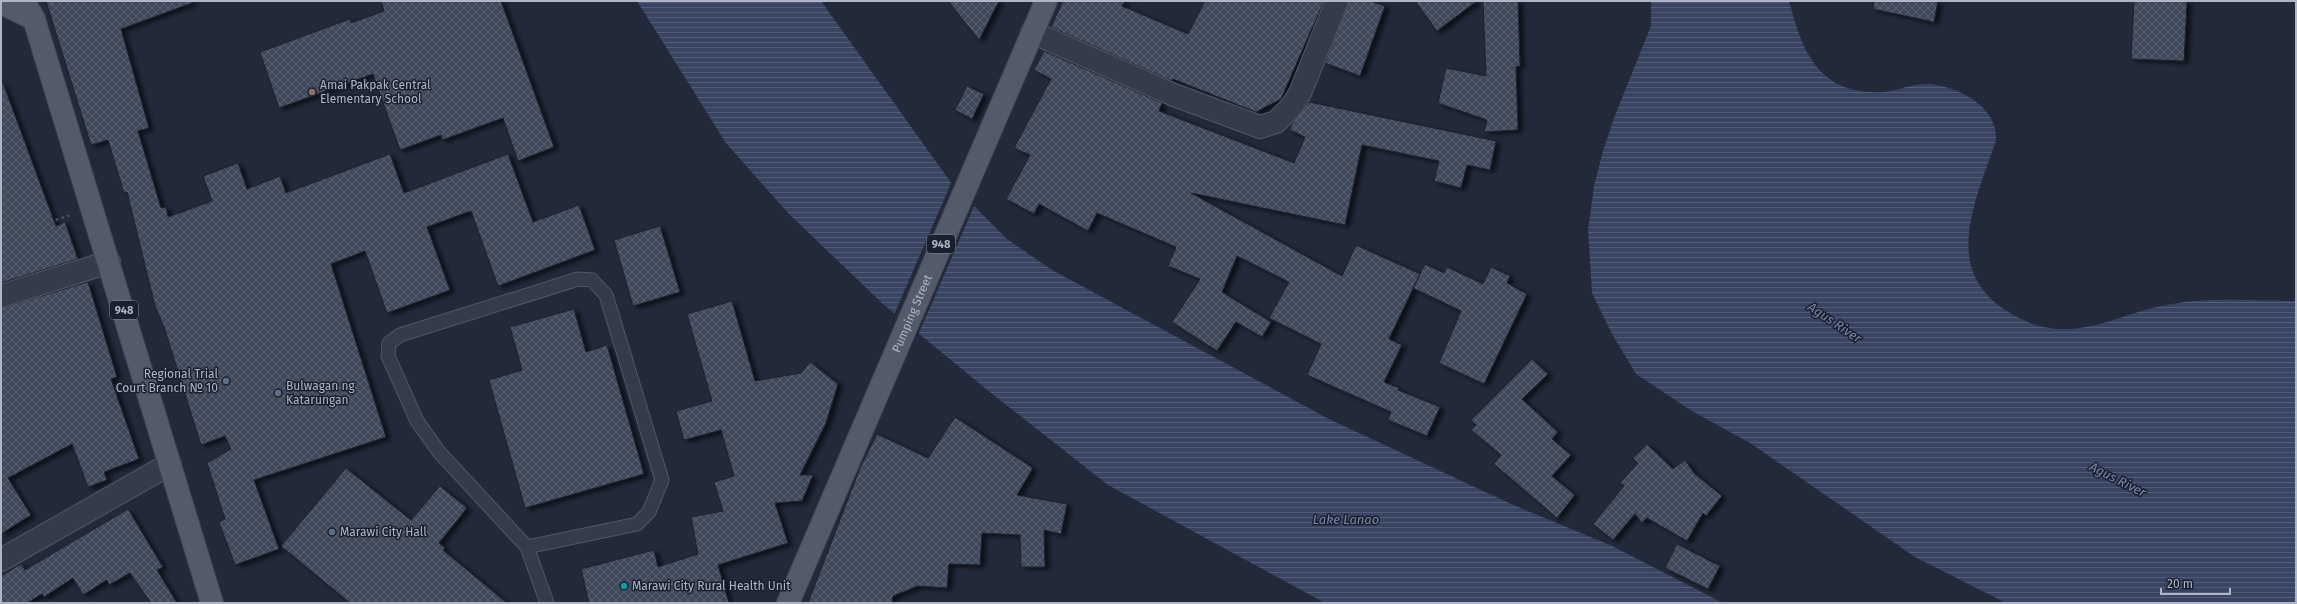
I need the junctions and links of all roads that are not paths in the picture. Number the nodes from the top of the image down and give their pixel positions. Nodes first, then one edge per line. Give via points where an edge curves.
1 (1046, 1) edge
2 (1337, 1) edge
3 (1, 3) edge
4 (29, 10) edge
5 (1032, 32) junction
6 (109, 262) junction
7 (1, 296) edge
8 (170, 464) junction
9 (527, 547) junction
10 (1, 560) edge
11 (212, 603) edge
12 (547, 603) edge
13 (788, 603) edge

1 - 5 main road, Pumping Street / 948
2 - 5 street via 1300,93 1292,106 1276,122 1260,126 1174,95
3 - 4 main road
4 - 6 main road, 948
5 - 13 main road, Pumping Street / 948
6 - 7 street
6 - 8 main road, 948
8 - 10 street
8 - 11 main road, 948
9 - 9 lane via 636,524 649,512 662,480 606,294 592,280 578,279 400,334 389,343 388,356 417,421 439,452
9 - 12 lane

